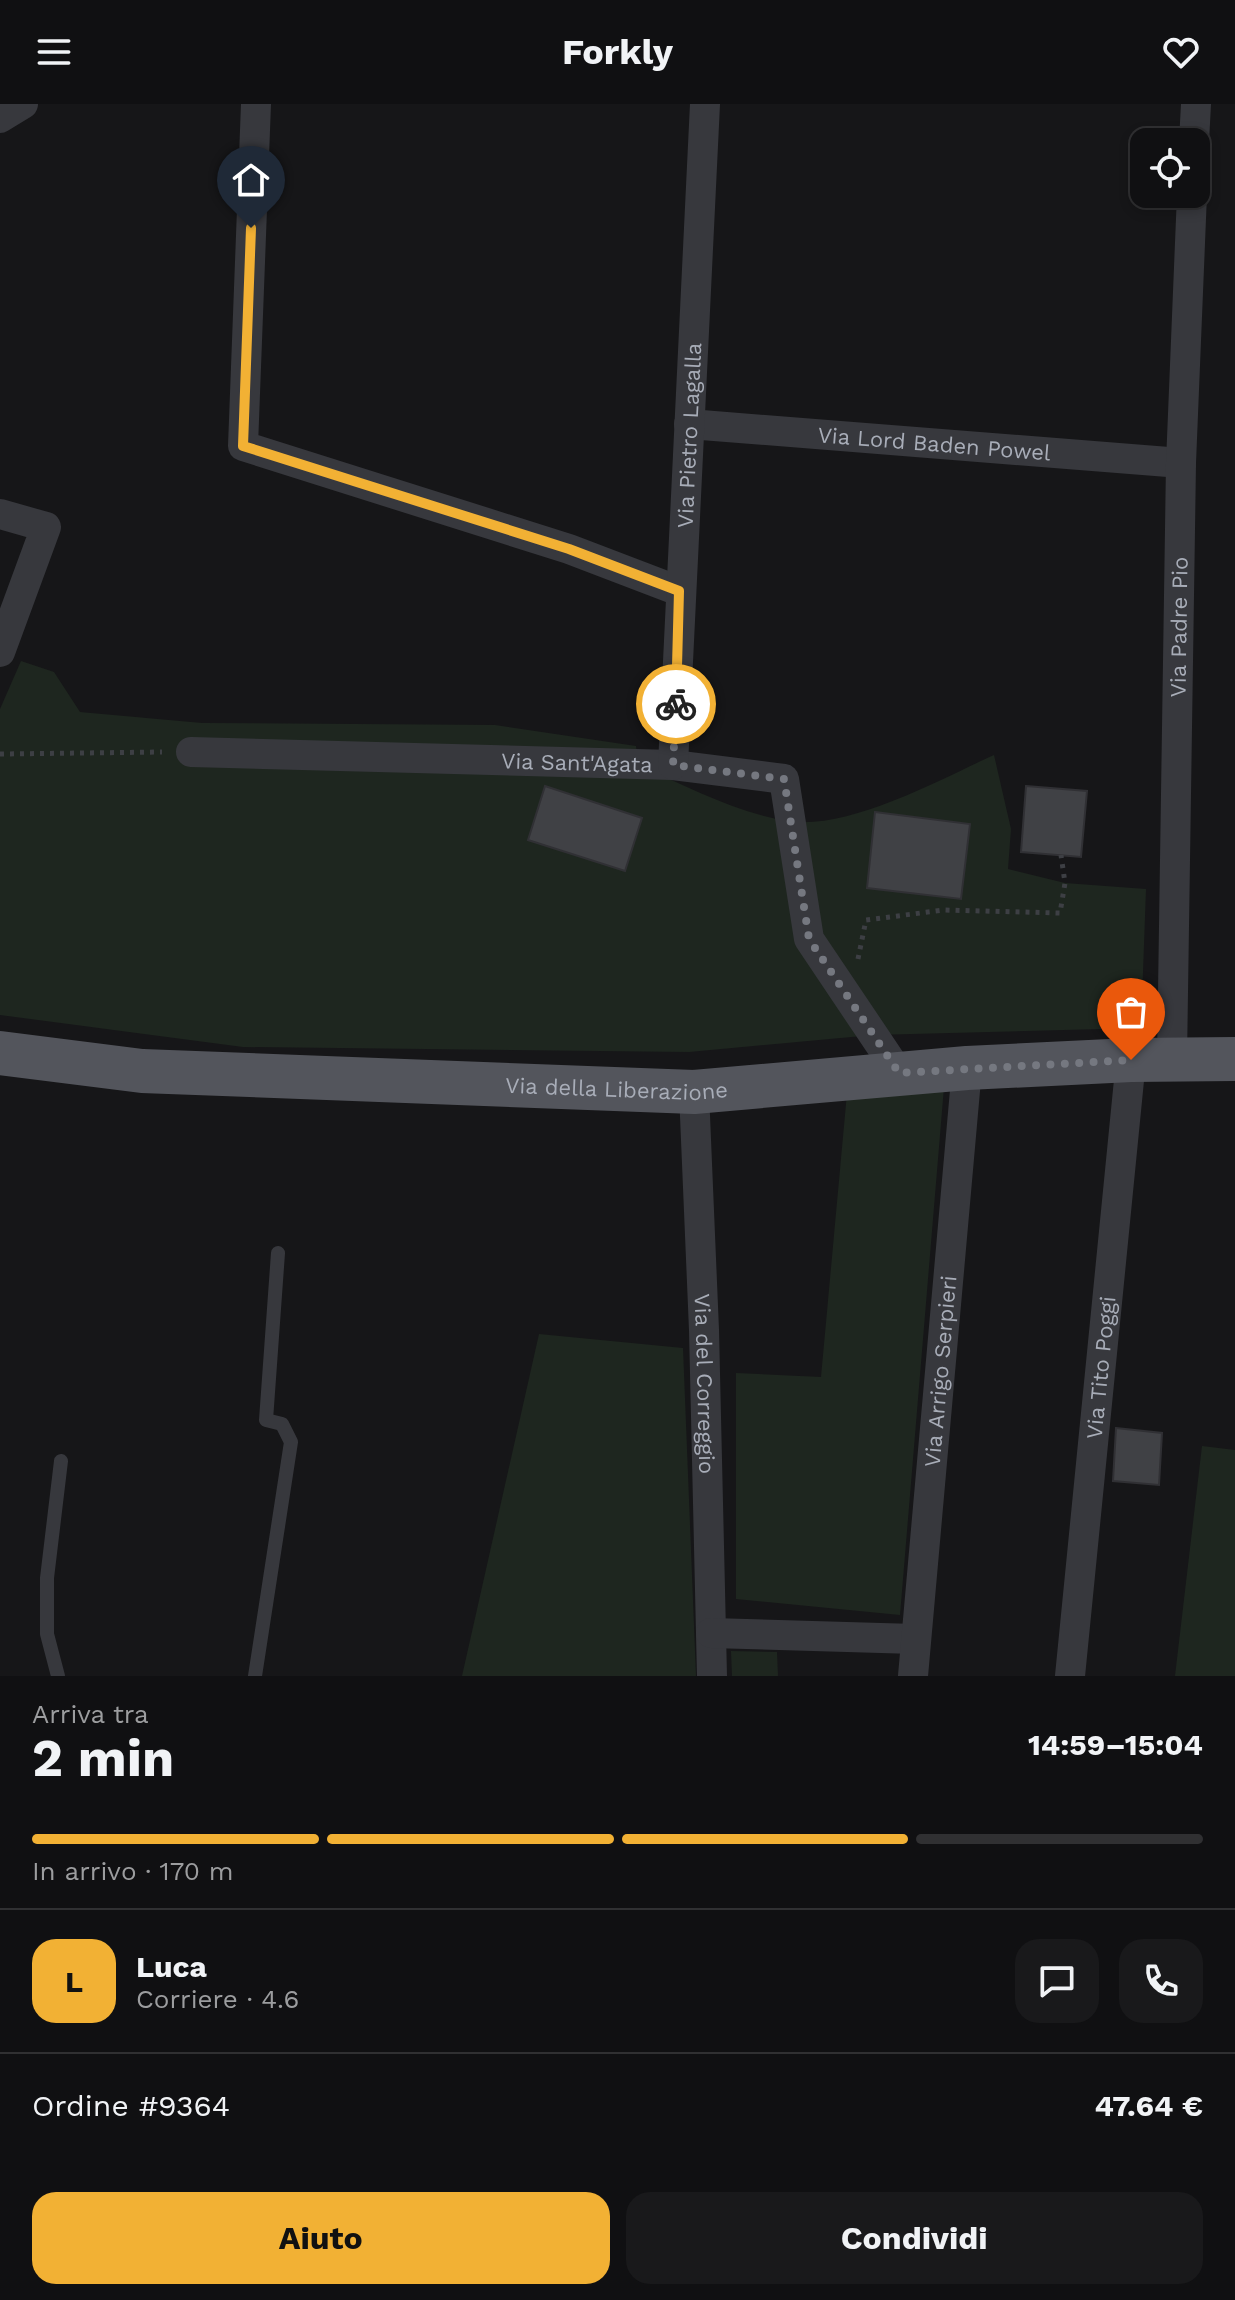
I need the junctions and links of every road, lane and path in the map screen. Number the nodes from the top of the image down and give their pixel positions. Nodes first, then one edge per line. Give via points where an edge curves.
1 (23, 104) edge
2 (256, 104) edge
3 (705, 104) edge
4 (1196, 104) edge
5 (0, 118) edge
6 (1195, 128) edge
7 (1191, 208) edge
8 (689, 424) junction
9 (1181, 463) junction
10 (0, 514) edge
11 (679, 591) junction
12 (0, 652) edge
13 (191, 752) joint
14 (0, 754) edge
15 (673, 765) junction
16 (1061, 855) dead end
17 (851, 1000) junction
18 (1229, 1051) edge
19 (0, 1053) edge
20 (1152, 1059) junction
21 (967, 1068) junction
22 (899, 1073) junction
23 (694, 1092) junction
24 (278, 1253) dead end
25 (61, 1461) dead end
26 (711, 1633) junction
27 (915, 1639) junction
28 (58, 1676) edge
29 (255, 1676) edge
30 (712, 1676) edge
31 (913, 1676) edge
32 (1070, 1676) edge

1 - 5 street
2 - 11 street via 243,446 569,549
3 - 8 street, Via Pietro Lagalla
4 - 6 street
7 - 9 street, Via Padre Pio
8 - 9 street, Via Lord Baden Powel
8 - 11 street, Via Pietro Lagalla
9 - 20 street, Via Padre Pio
10 - 12 street via 46,527
11 - 15 street, Via Pietro Lagalla
13 - 14 path
13 - 15 street, Via Sant'Agata
15 - 17 street, Via Sant'Agata via 784,779 809,939
16 - 17 path via 1065,883 1060,913 944,910 866,920
17 - 22 street, Via Sant'Agata
18 - 20 main road, Via della Liberazione
19 - 23 main road, Via della Liberazione via 142,1071
20 - 21 main road, Via della Liberazione
20 - 32 street, Via Tito Poggi
21 - 22 main road, Via della Liberazione
21 - 27 street, Via Arrigo Serpieri
22 - 23 main road, Via della Liberazione
23 - 26 street, Via del Correggio
24 - 29 lane via 266,1420 282,1424 291,1442
25 - 28 lane via 47,1578 47,1634
26 - 27 street
26 - 30 street, Via del Correggio
27 - 31 street, Via Arrigo Serpieri

